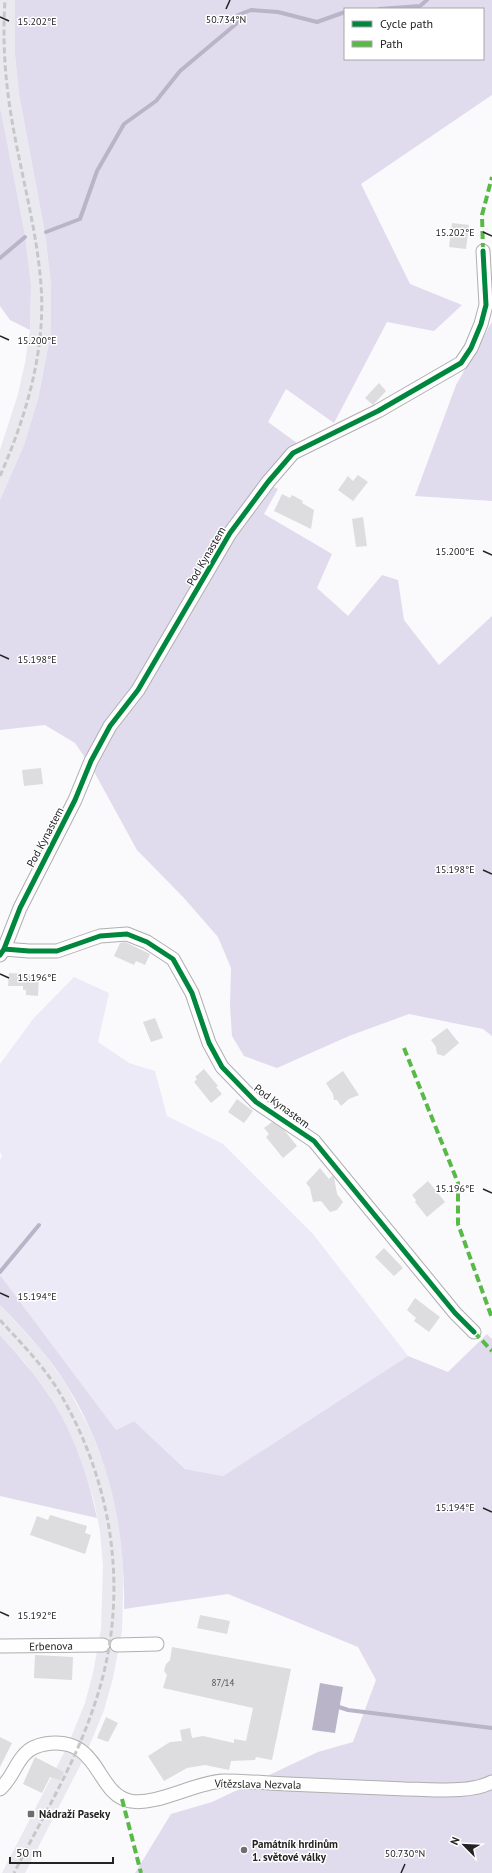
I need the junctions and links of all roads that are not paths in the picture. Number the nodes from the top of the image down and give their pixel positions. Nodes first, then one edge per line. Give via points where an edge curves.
1 (483, 251) dead end
2 (2, 952) edge
3 (474, 1332) dead end
4 (157, 1644) dead end
5 (103, 1645) dead end
6 (117, 1645) dead end
7 (0, 1646) edge
8 (492, 1782) edge
9 (0, 1789) edge

1 - 2 street, Pod Kynastem via 486,305 471,348 461,363 378,411 293,453 230,533 138,690 110,726 20,908
2 - 3 street, Pod Kynastem via 57,951 100,936 126,934 147,942 173,959 192,992 209,1042 222,1066 256,1102 314,1141 455,1314
4 - 6 street
5 - 7 street, Erbenova
8 - 9 street, Vítězslava Nezvala via 468,1789 429,1789 223,1781 140,1802 122,1799 112,1791 88,1756 68,1746 54,1744 35,1747 25,1753 6,1784

